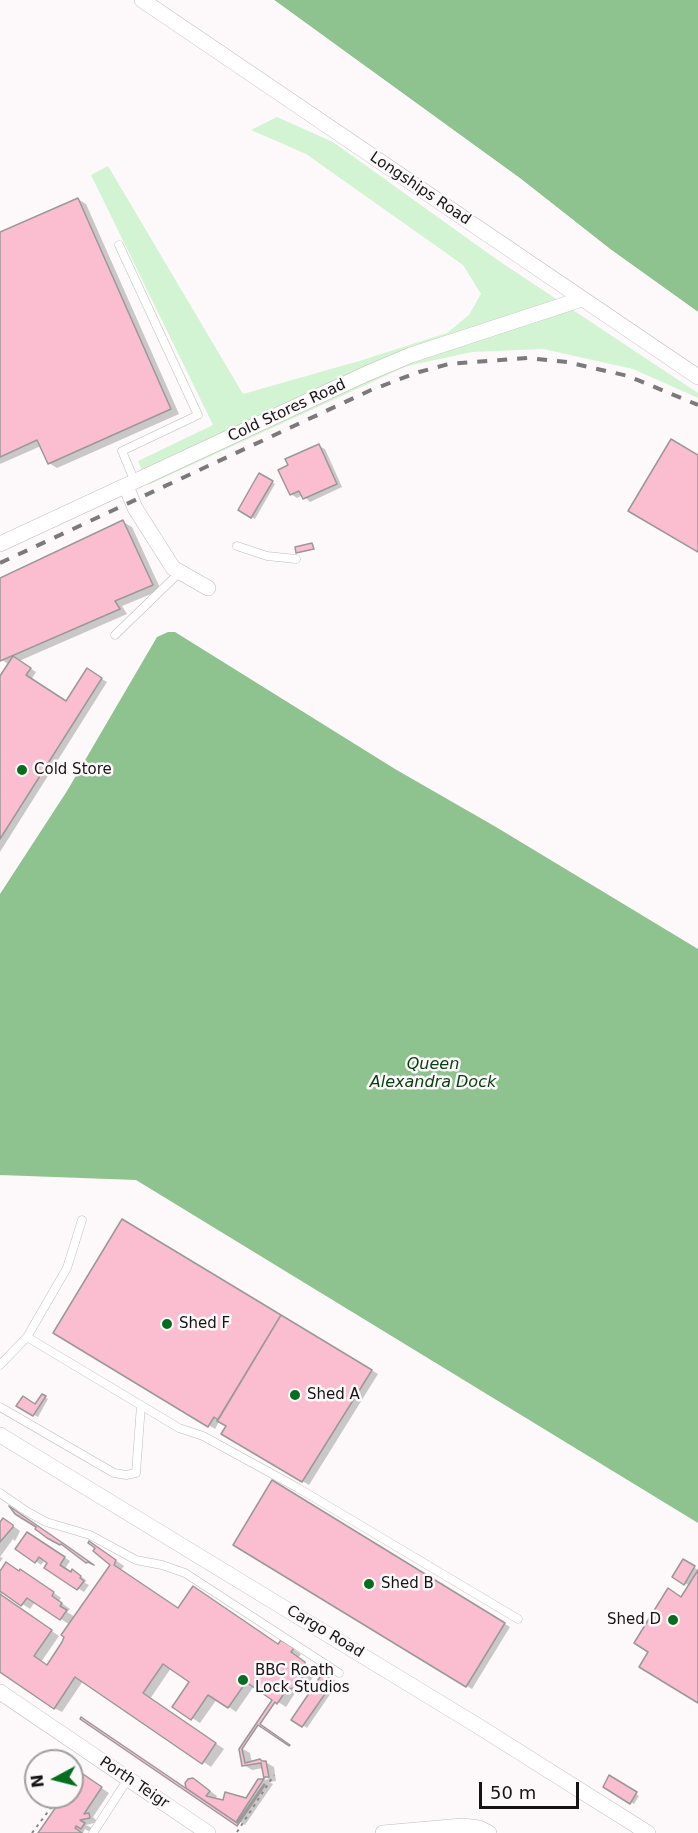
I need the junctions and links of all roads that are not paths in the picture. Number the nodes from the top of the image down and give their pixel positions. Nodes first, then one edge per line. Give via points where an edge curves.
1 (142, 0) edge
2 (119, 245) dead end
3 (582, 299) junction
4 (698, 377) edge
5 (130, 484) junction
6 (0, 544) edge
7 (237, 546) dead end
8 (297, 559) dead end
9 (180, 572) junction
10 (208, 588) dead end
11 (115, 635) dead end
12 (82, 1220) dead end
13 (27, 1336) junction
14 (0, 1365) edge
15 (141, 1405) junction
16 (0, 1407) edge
17 (0, 1435) edge
18 (0, 1493) edge
19 (518, 1620) dead end
20 (339, 1673) dead end
21 (0, 1692) edge
22 (128, 1779) junction
23 (93, 1833) edge
24 (208, 1833) edge
25 (383, 1833) edge
26 (489, 1833) edge
27 (648, 1833) edge

1 - 3 street, Longships Road
2 - 5 lane via 198,416 122,452
3 - 4 street, Longships Road
3 - 5 street, Cold Stores Road via 368,373
5 - 6 street, Cold Stores Road
5 - 9 street via 132,502 155,543
7 - 8 lane via 267,556
9 - 10 street
9 - 11 lane
12 - 13 lane via 67,1268
13 - 14 lane
13 - 15 lane
15 - 16 lane via 136,1473 114,1473
15 - 19 lane via 298,1488
17 - 27 street, Cargo Road via 478,1725
18 - 20 lane via 46,1522 99,1538 136,1560 185,1573
21 - 22 street, Porth Teigr
22 - 23 lane
22 - 24 street, Porth Teigr
25 - 26 street via 462,1826

